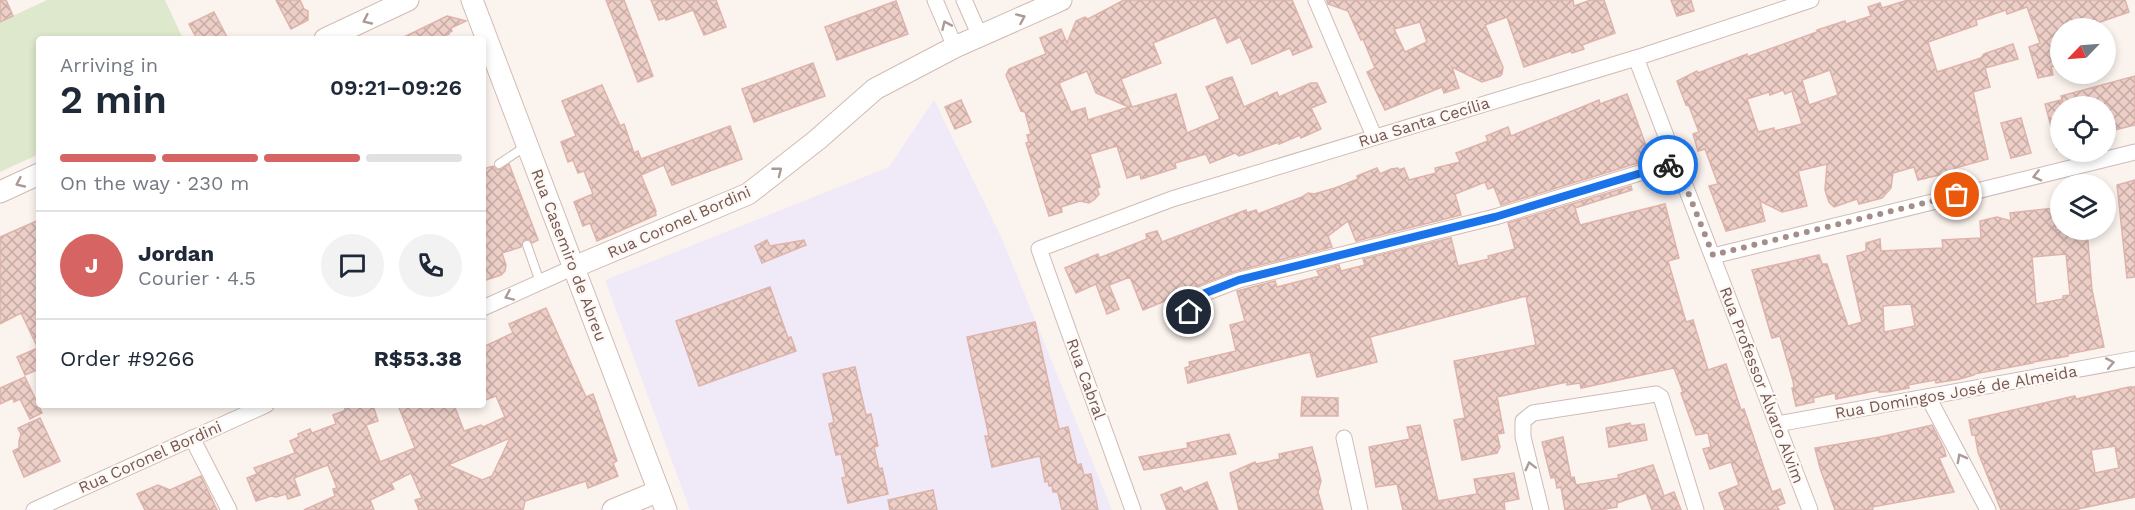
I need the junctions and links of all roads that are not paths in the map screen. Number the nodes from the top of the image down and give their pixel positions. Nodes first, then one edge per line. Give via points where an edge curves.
1 (408, 0) edge
2 (472, 0) edge
3 (964, 0) edge
4 (1061, 0) edge
5 (1316, 0) edge
6 (1811, 0) edge
7 (937, 1) edge
8 (331, 36) edge
9 (486, 36) edge
10 (486, 36) edge
11 (980, 36) junction
12 (955, 47) junction
13 (1636, 58) junction
14 (1374, 136) junction
15 (528, 145) junction
16 (2135, 152) edge
17 (1676, 162) junction
18 (499, 164) dead end
19 (36, 175) edge
20 (0, 192) edge
21 (527, 245) dead end
22 (1039, 249) joint
23 (1713, 255) junction
24 (574, 267) junction
25 (540, 282) junction
26 (486, 307) edge
27 (1189, 312) dead end
28 (2135, 359) edge
29 (1928, 397) junction
30 (259, 408) edge
31 (1777, 424) junction
32 (192, 438) junction
33 (1344, 438) dead end
34 (663, 500) edge
35 (34, 510) edge
36 (229, 510) edge
37 (613, 510) edge
38 (1133, 510) edge
39 (1360, 510) edge
40 (1542, 510) edge
41 (1696, 510) edge
42 (1810, 510) edge
43 (1988, 510) edge

1 -> 8 street
2 - 9 street, Rua Casemiro de Abreu
3 - 11 street
11 -> 4 street, Rua Coronel Bordini
5 - 14 street
6 - 13 street, Rua Santa Cecília
12 -> 7 street
10 - 15 street, Rua Casemiro de Abreu
11 - 12 street, Rua Coronel Bordini
24 -> 12 street, Rua Coronel Bordini via 748,194 875,89
13 - 14 street, Rua Santa Cecília
13 - 17 street, Rua Professor Álvaro Alvim
14 - 22 street, Rua Santa Cecília via 1172,199
15 - 18 lane
15 - 24 street, Rua Casemiro de Abreu
16 -> 23 street
17 - 23 street, Rua Professor Álvaro Alvim
17 - 27 street via 1495,217 1239,280 1200,295
19 -> 20 street
21 - 25 lane
22 - 38 street, Rua Cabral
23 - 31 street, Rua Professor Álvaro Alvim
24 - 25 street, Rua Coronel Bordini
24 - 34 street, Rua Casemiro de Abreu
25 -> 26 street, Rua Coronel Bordini
29 -> 28 street, Rua Domingos José de Almeida
29 - 31 street, Rua Domingos José de Almeida
43 -> 29 street
30 - 32 street, Rua Coronel Bordini
31 - 42 street, Rua Professor Álvaro Alvim
32 - 35 street, Rua Coronel Bordini
32 - 36 street
33 - 39 street
34 - 37 street
40 -> 41 street via 1523,436 1523,421 1533,412 1659,395

